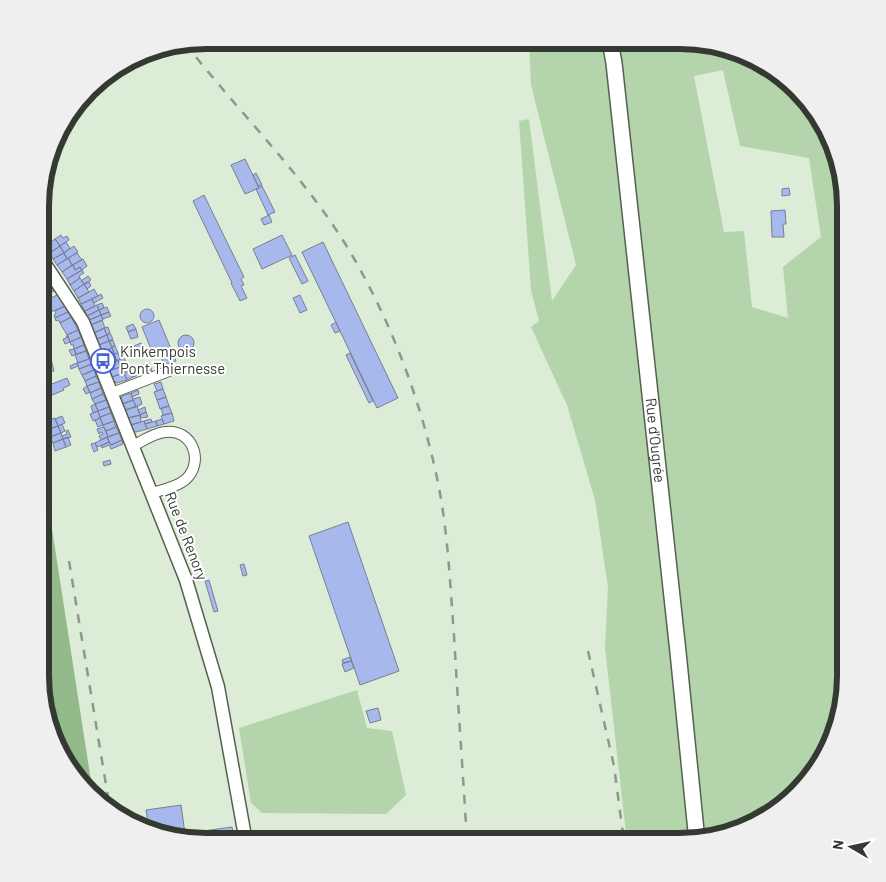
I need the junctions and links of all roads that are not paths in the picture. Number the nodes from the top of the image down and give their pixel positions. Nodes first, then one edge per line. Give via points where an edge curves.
1 (611, 49) edge
2 (49, 270) edge
3 (169, 371) dead end
4 (112, 393) junction
5 (133, 446) junction
6 (152, 493) junction
7 (696, 832) edge
8 (244, 833) edge

1 - 7 main road, Rue d'Ougrée
2 - 4 street, Rue de Renory via 83,322
3 - 4 street
4 - 5 street, Rue de Renory
5 - 6 street, Rue de Renory
5 - 6 street via 164,432 172,432 190,442 194,450 196,459 190,476 183,482
6 - 8 street, Rue de Renory via 186,580 215,676

